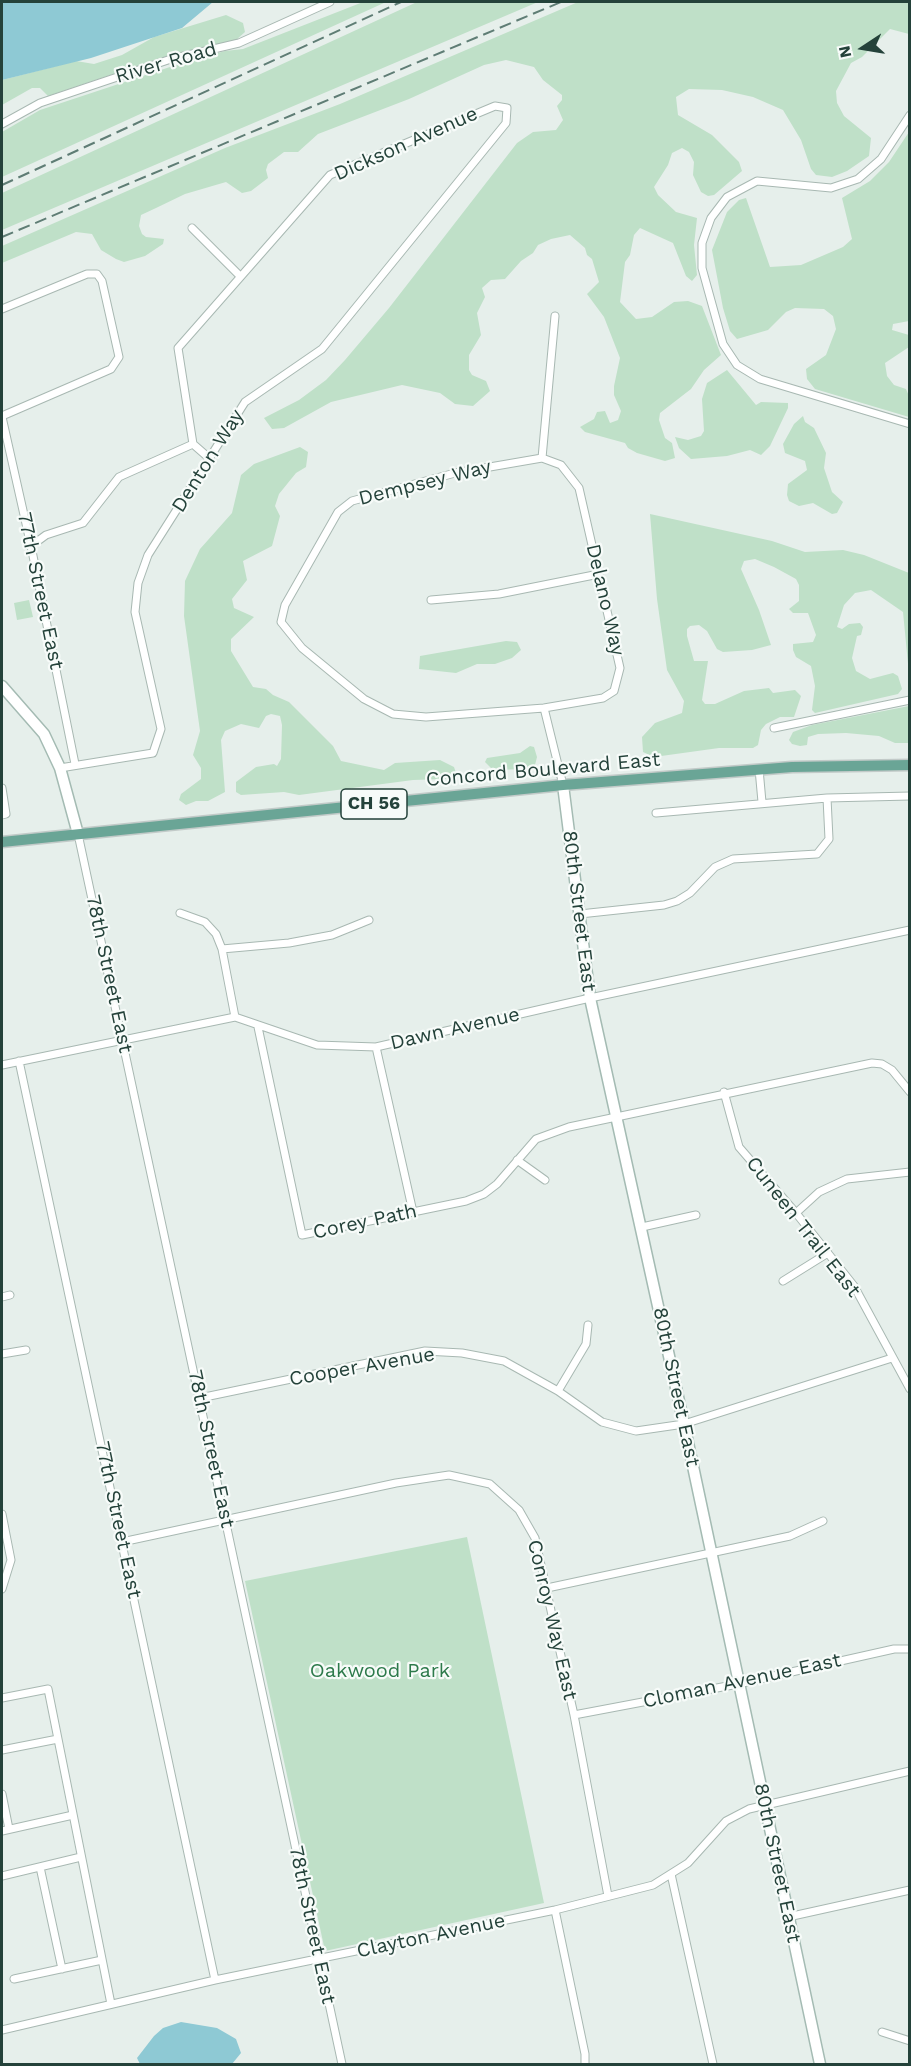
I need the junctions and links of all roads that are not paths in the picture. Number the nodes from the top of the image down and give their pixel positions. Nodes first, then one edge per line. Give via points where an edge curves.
1 (330, 2) edge
2 (507, 108) joint
3 (909, 116) edge
4 (2, 124) edge
5 (192, 228) dead end
6 (240, 276) junction
7 (2, 309) edge
8 (555, 316) dead end
9 (2, 416) edge
10 (909, 424) edge
11 (193, 444) junction
12 (209, 458) junction
13 (542, 458) junction
14 (31, 546) junction
15 (599, 574) junction
16 (431, 600) dead end
17 (2, 686) edge
18 (909, 700) edge
19 (544, 708) junction
20 (774, 728) dead end
21 (75, 764) junction
22 (909, 765) edge
23 (60, 768) junction
24 (759, 769) junction
25 (563, 785) junction
26 (2, 788) edge
27 (909, 796) edge
28 (827, 798) junction
29 (762, 802) junction
30 (656, 813) dead end
31 (4, 814) edge
32 (78, 834) junction
33 (2, 842) edge
34 (180, 913) dead end
35 (580, 914) junction
36 (369, 920) dead end
37 (909, 930) edge
38 (222, 949) junction
39 (590, 998) junction
40 (235, 1017) junction
41 (258, 1027) junction
42 (123, 1038) junction
43 (376, 1047) junction
44 (19, 1061) junction
45 (2, 1065) edge
46 (724, 1092) junction
47 (909, 1092) edge
48 (618, 1117) junction
49 (517, 1160) junction
50 (909, 1172) edge
51 (545, 1180) dead end
52 (412, 1212) junction
53 (796, 1213) junction
54 (696, 1215) dead end
55 (642, 1227) junction
56 (828, 1253) junction
57 (783, 1281) dead end
58 (10, 1295) dead end
59 (2, 1297) edge
60 (588, 1326) dead end
61 (26, 1350) dead end
62 (2, 1354) edge
63 (892, 1358) junction
64 (909, 1389) edge
65 (558, 1391) junction
66 (200, 1398) junction
67 (684, 1424) junction
68 (2, 1514) edge
69 (226, 1520) junction
70 (823, 1521) dead end
71 (122, 1542) junction
72 (711, 1554) junction
73 (547, 1588) junction
74 (2, 1589) edge
75 (909, 1649) edge
76 (738, 1684) junction
77 (2, 1698) edge
78 (574, 1714) junction
79 (58, 1739) junction
80 (2, 1750) edge
81 (909, 1771) edge
82 (2, 1794) edge
83 (765, 1804) junction
84 (73, 1815) junction
85 (5, 1830) edge
86 (81, 1857) junction
87 (39, 1867) junction
88 (671, 1874) junction
89 (2, 1876) edge
90 (909, 1890) edge
91 (608, 1896) junction
92 (555, 1910) junction
93 (788, 1917) junction
94 (320, 1959) junction
95 (102, 1960) junction
96 (62, 1969) junction
97 (14, 1979) dead end
98 (215, 1980) junction
99 (111, 2004) junction
100 (2, 2030) edge
101 (882, 2032) dead end
102 (909, 2041) edge
103 (342, 2064) edge
104 (585, 2064) edge
105 (713, 2064) edge
106 (820, 2064) edge

1 - 4 street, River Road via 238,43 171,59 40,102
2 - 6 street, Dickson Avenue via 495,106 330,175
2 - 12 street, Denton Way via 506,123 322,349 245,402
3 - 10 street via 880,159 858,179 831,188 757,181 727,196 711,218 702,243 702,268 716,323 723,344 737,364 760,379
5 - 6 street
6 - 11 street via 178,348
7 - 9 street via 87,274 97,274 102,281 119,357 111,369
8 - 13 street
9 - 14 street, 77th Street East
11 - 12 street
11 - 14 street via 119,477 83,523 46,536
12 - 21 street, Denton Way via 148,555 138,583 135,612 161,729 153,753
13 - 15 street, Delano Way via 561,465 579,488
13 - 19 street, Dempsey Way via 455,472 352,501 338,512 285,605 281,622 302,648 364,699 393,714 426,717
14 - 21 street, 77th Street East
15 - 16 street via 499,594
15 - 19 street, Delano Way via 620,668 614,691 603,698
17 - 23 street via 44,734
18 - 20 street
19 - 25 street, 80th Street East
21 - 23 street
22 - 24 main road, Concord Boulevard East / CH 56
23 - 32 street
24 - 25 main road, Concord Boulevard East / CH 56
24 - 29 street
25 - 32 main road, Concord Boulevard East / CH 56
25 - 35 street, 80th Street East
26 - 31 street
27 - 28 street
28 - 29 street
28 - 35 street via 830,839 817,854 733,859 716,867 677,901
29 - 30 street
32 - 33 main road, Concord Boulevard East / CH 56
32 - 42 street, 78th Street East
34 - 38 street via 205,922
35 - 39 street, 80th Street East
36 - 38 street via 332,935 289,944
37 - 39 street, Dawn Avenue
38 - 40 street
39 - 43 street, Dawn Avenue
39 - 48 street, 80th Street East
40 - 41 street, Dawn Avenue
40 - 42 street
41 - 43 street, Dawn Avenue via 317,1045
41 - 52 street, Corey Path via 302,1235
42 - 44 street
42 - 66 street, 78th Street East
43 - 52 street
44 - 45 street
44 - 71 street, 77th Street East
46 - 47 street, Corey Path via 872,1063 892,1070
46 - 48 street, Corey Path
46 - 53 street, Cuneen Trail East via 739,1147
48 - 49 street, Corey Path via 550,1132 536,1139
48 - 55 street, 80th Street East
49 - 51 street
49 - 52 street, Corey Path via 483,1194
50 - 53 street via 847,1179 819,1192
53 - 56 street, Cuneen Trail East
54 - 55 street
55 - 67 street, 80th Street East
56 - 57 street
56 - 63 street, Cuneen Trail East via 854,1286
58 - 59 street
60 - 65 street via 586,1344
61 - 62 street
63 - 64 street, Cuneen Trail East
63 - 67 street, Cooper Avenue
65 - 66 street, Cooper Avenue via 504,1360 425,1351
65 - 67 street, Cooper Avenue via 602,1422 636,1431
66 - 69 street, 78th Street East
67 - 72 street, 80th Street East
68 - 74 street via 11,1560
69 - 71 street, Conroy Way East
69 - 73 street, Conroy Way East via 449,1475 490,1484 519,1510 535,1538
69 - 94 street, 78th Street East
70 - 72 street via 790,1536
71 - 98 street, 77th Street East
72 - 73 street
72 - 76 street, 80th Street East
73 - 78 street, Conroy Way East
75 - 76 street, Cloman Avenue East via 894,1649
76 - 78 street, Cloman Avenue East
76 - 83 street, 80th Street East
77 - 79 street via 48,1689
78 - 91 street, Conroy Way East
79 - 80 street
79 - 84 street
81 - 83 street, Clayton Avenue
82 - 85 street
83 - 88 street, Clayton Avenue via 726,1821 688,1863
83 - 93 street, 80th Street East
84 - 85 street
84 - 86 street
86 - 87 street
86 - 95 street
87 - 89 street
87 - 96 street
88 - 91 street, Clayton Avenue via 653,1885
88 - 105 street
90 - 93 street
91 - 92 street, Clayton Avenue
92 - 94 street, Clayton Avenue
92 - 104 street
93 - 106 street, 80th Street East
94 - 98 street, Clayton Avenue
94 - 103 street, 78th Street East
95 - 96 street
95 - 99 street
96 - 97 street
98 - 99 street, Clayton Avenue
99 - 100 street, Clayton Avenue
101 - 102 street

